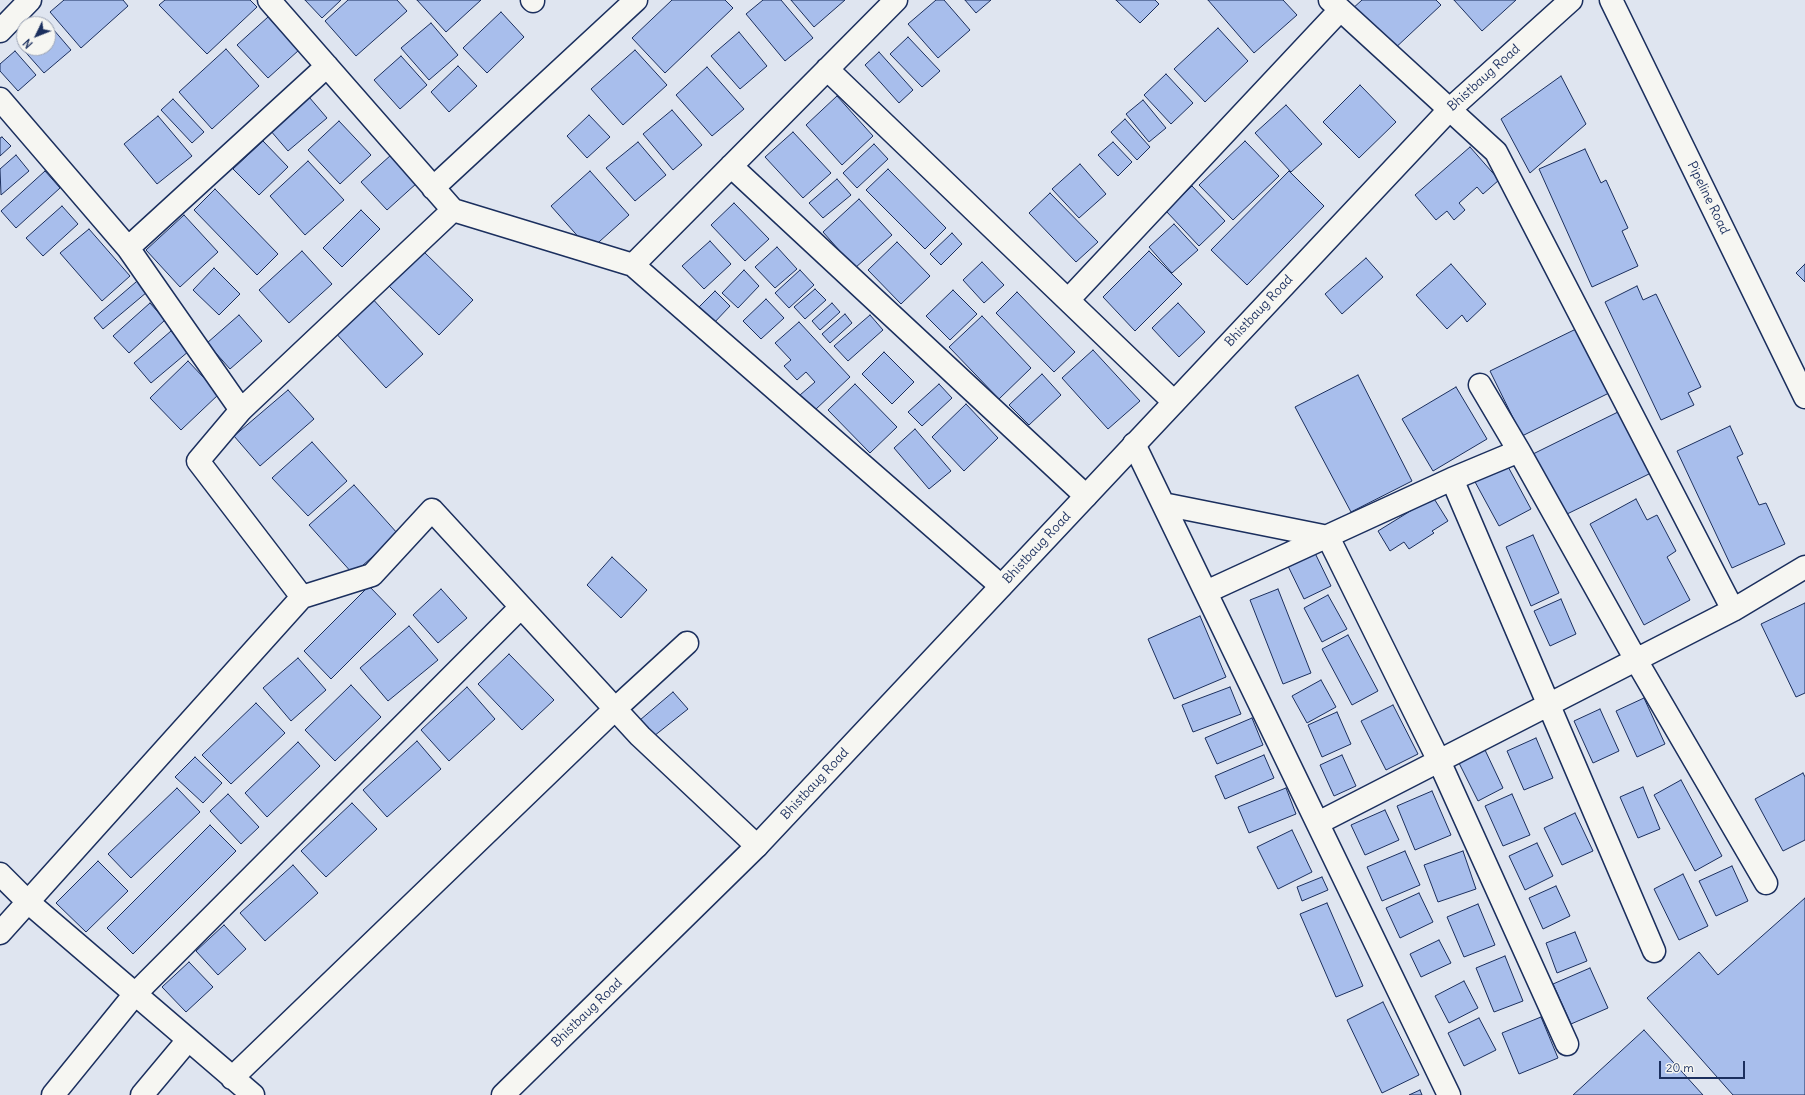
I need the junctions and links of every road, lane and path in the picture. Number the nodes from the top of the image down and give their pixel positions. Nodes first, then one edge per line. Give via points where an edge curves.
1 (30, 0) edge
2 (269, 0) edge
3 (636, 0) edge
4 (896, 0) edge
5 (1571, 0) edge
6 (1611, 0) edge
7 (1335, 5) edge
8 (0, 31) edge
9 (327, 66) junction
10 (827, 69) junction
11 (0, 98) edge
12 (1449, 110) junction
13 (731, 166) junction
14 (433, 188) junction
15 (453, 210) junction
16 (128, 248) junction
17 (633, 265) junction
18 (1068, 300) junction
19 (1480, 385) dead end
20 (1805, 397) edge
21 (1174, 402) junction
22 (241, 410) junction
23 (1134, 444) junction
24 (1519, 451) junction
25 (1452, 479) junction
26 (1086, 496) junction
27 (1163, 504) junction
28 (1328, 537) junction
29 (1805, 567) edge
30 (1001, 586) junction
31 (1206, 592) junction
32 (302, 597) junction
33 (521, 607) junction
34 (1733, 610) junction
35 (687, 644) dead end
36 (1636, 660) junction
37 (1549, 705) junction
38 (615, 709) junction
39 (1439, 761) junction
40 (1318, 823) junction
41 (757, 846) junction
42 (0, 874) edge
43 (1766, 883) dead end
44 (28, 902) junction
45 (0, 933) edge
46 (1654, 951) dead end
47 (135, 994) junction
48 (188, 1040) junction
49 (1567, 1044) dead end
50 (239, 1088) edge
51 (53, 1095) edge
52 (142, 1095) edge
53 (503, 1095) edge
54 (1449, 1095) edge

1 - 8 street
2 - 9 street
3 - 14 street
4 - 10 street
5 - 12 street, Bhistbaug Road
6 - 20 street, Pipeline Road
7 - 12 street
7 - 18 street
9 - 14 street
9 - 16 street
10 - 13 street
10 - 18 street
11 - 16 street
12 - 21 street, Bhistbaug Road
12 - 34 street via 1496,152
13 - 17 street
13 - 26 street
14 - 15 street
15 - 17 street
15 - 22 street
16 - 22 street
17 - 30 street
18 - 21 street
19 - 24 street
21 - 23 street, Bhistbaug Road
22 - 32 street via 198,461
23 - 26 street, Bhistbaug Road
23 - 27 street
24 - 25 street
24 - 36 street
25 - 28 street
25 - 37 street
26 - 30 street, Bhistbaug Road
27 - 28 street
27 - 31 street
28 - 31 street
28 - 39 street
29 - 34 street
30 - 41 street, Bhistbaug Road
31 - 40 street
32 - 33 street via 372,575 432,510
32 - 44 street
33 - 38 street
33 - 47 street
34 - 36 street
35 - 38 street
36 - 37 street
36 - 43 street
37 - 39 street
37 - 46 street
38 - 41 street via 640,736
38 - 50 street
39 - 40 street
39 - 49 street
40 - 54 street
41 - 53 street, Bhistbaug Road
42 - 44 street
44 - 45 street
44 - 47 street
47 - 48 street
47 - 51 street
48 - 50 street
48 - 52 street

